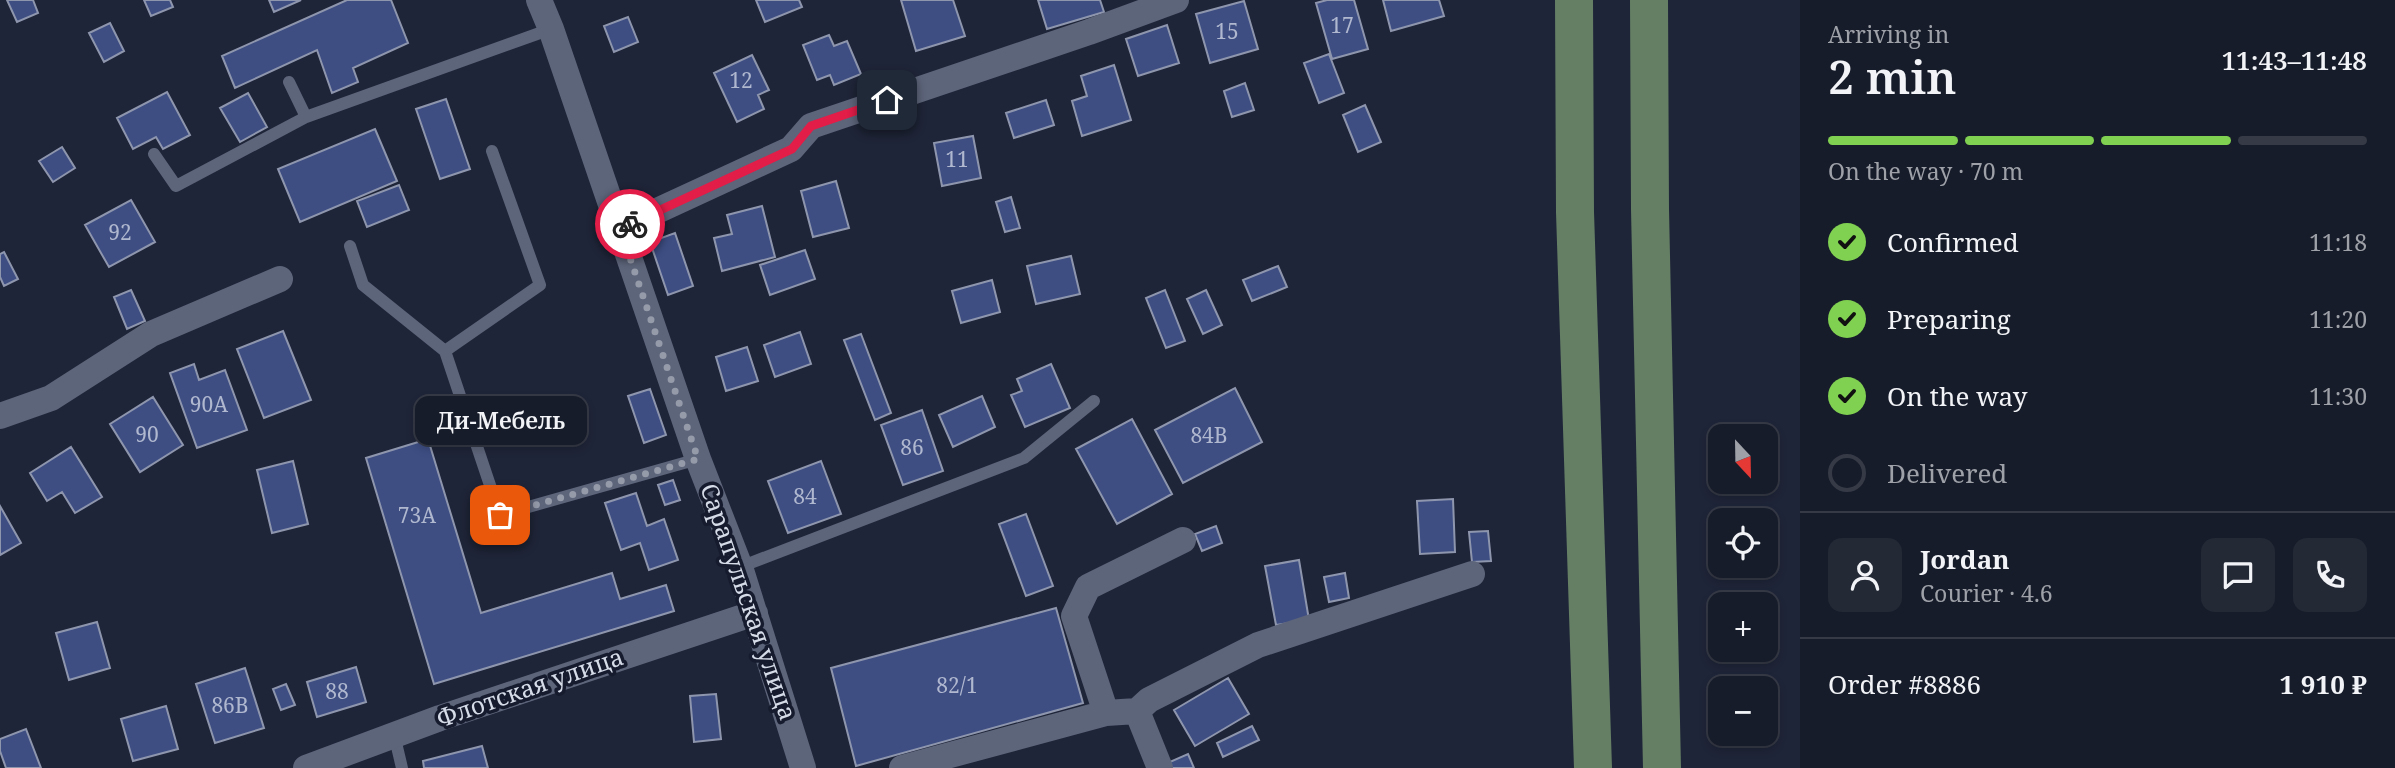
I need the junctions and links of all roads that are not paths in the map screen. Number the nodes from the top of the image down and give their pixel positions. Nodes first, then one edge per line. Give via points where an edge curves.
1 (539, 0) edge
2 (1176, 0) edge
3 (1574, 0) edge
4 (1649, 0) edge
5 (551, 29) junction
6 (289, 82) dead end
7 (306, 117) junction
8 (492, 151) dead end
9 (155, 154) dead end
10 (620, 228) junction
11 (350, 246) dead end
12 (280, 279) dead end
13 (444, 351) junction
14 (1094, 401) dead end
15 (0, 416) edge
16 (698, 459) junction
17 (1183, 540) dead end
18 (740, 567) junction
19 (1472, 574) dead end
20 (755, 613) junction
21 (1138, 711) junction
22 (1106, 713) junction
23 (394, 734) junction
24 (306, 768) edge
25 (402, 768) edge
26 (803, 768) edge
27 (902, 768) edge
28 (1160, 768) edge
29 (1593, 768) edge
30 (1662, 768) edge

1 - 5 street, Сарапульская улица
2 - 10 street via 811,126 792,149
3 - 29 main road via 1575,212
4 - 30 main road
5 - 7 lane
5 - 10 street, Сарапульская улица
6 - 7 lane
7 - 9 lane via 176,186
8 - 13 lane via 540,285
10 - 16 street, Сарапульская улица
11 - 13 lane via 363,285
12 - 15 street via 151,334 51,398
13 - 16 lane via 500,515
14 - 18 lane via 1024,458
16 - 18 street, Сарапульская улица
17 - 22 street via 1088,587 1074,616
18 - 20 street, Сарапульская улица
19 - 21 street via 1258,645 1149,700
20 - 23 street, Флотская улица
20 - 26 street, Сарапульская улица
21 - 22 street
21 - 28 street
22 - 27 street
23 - 24 street, Флотская улица
23 - 25 lane

